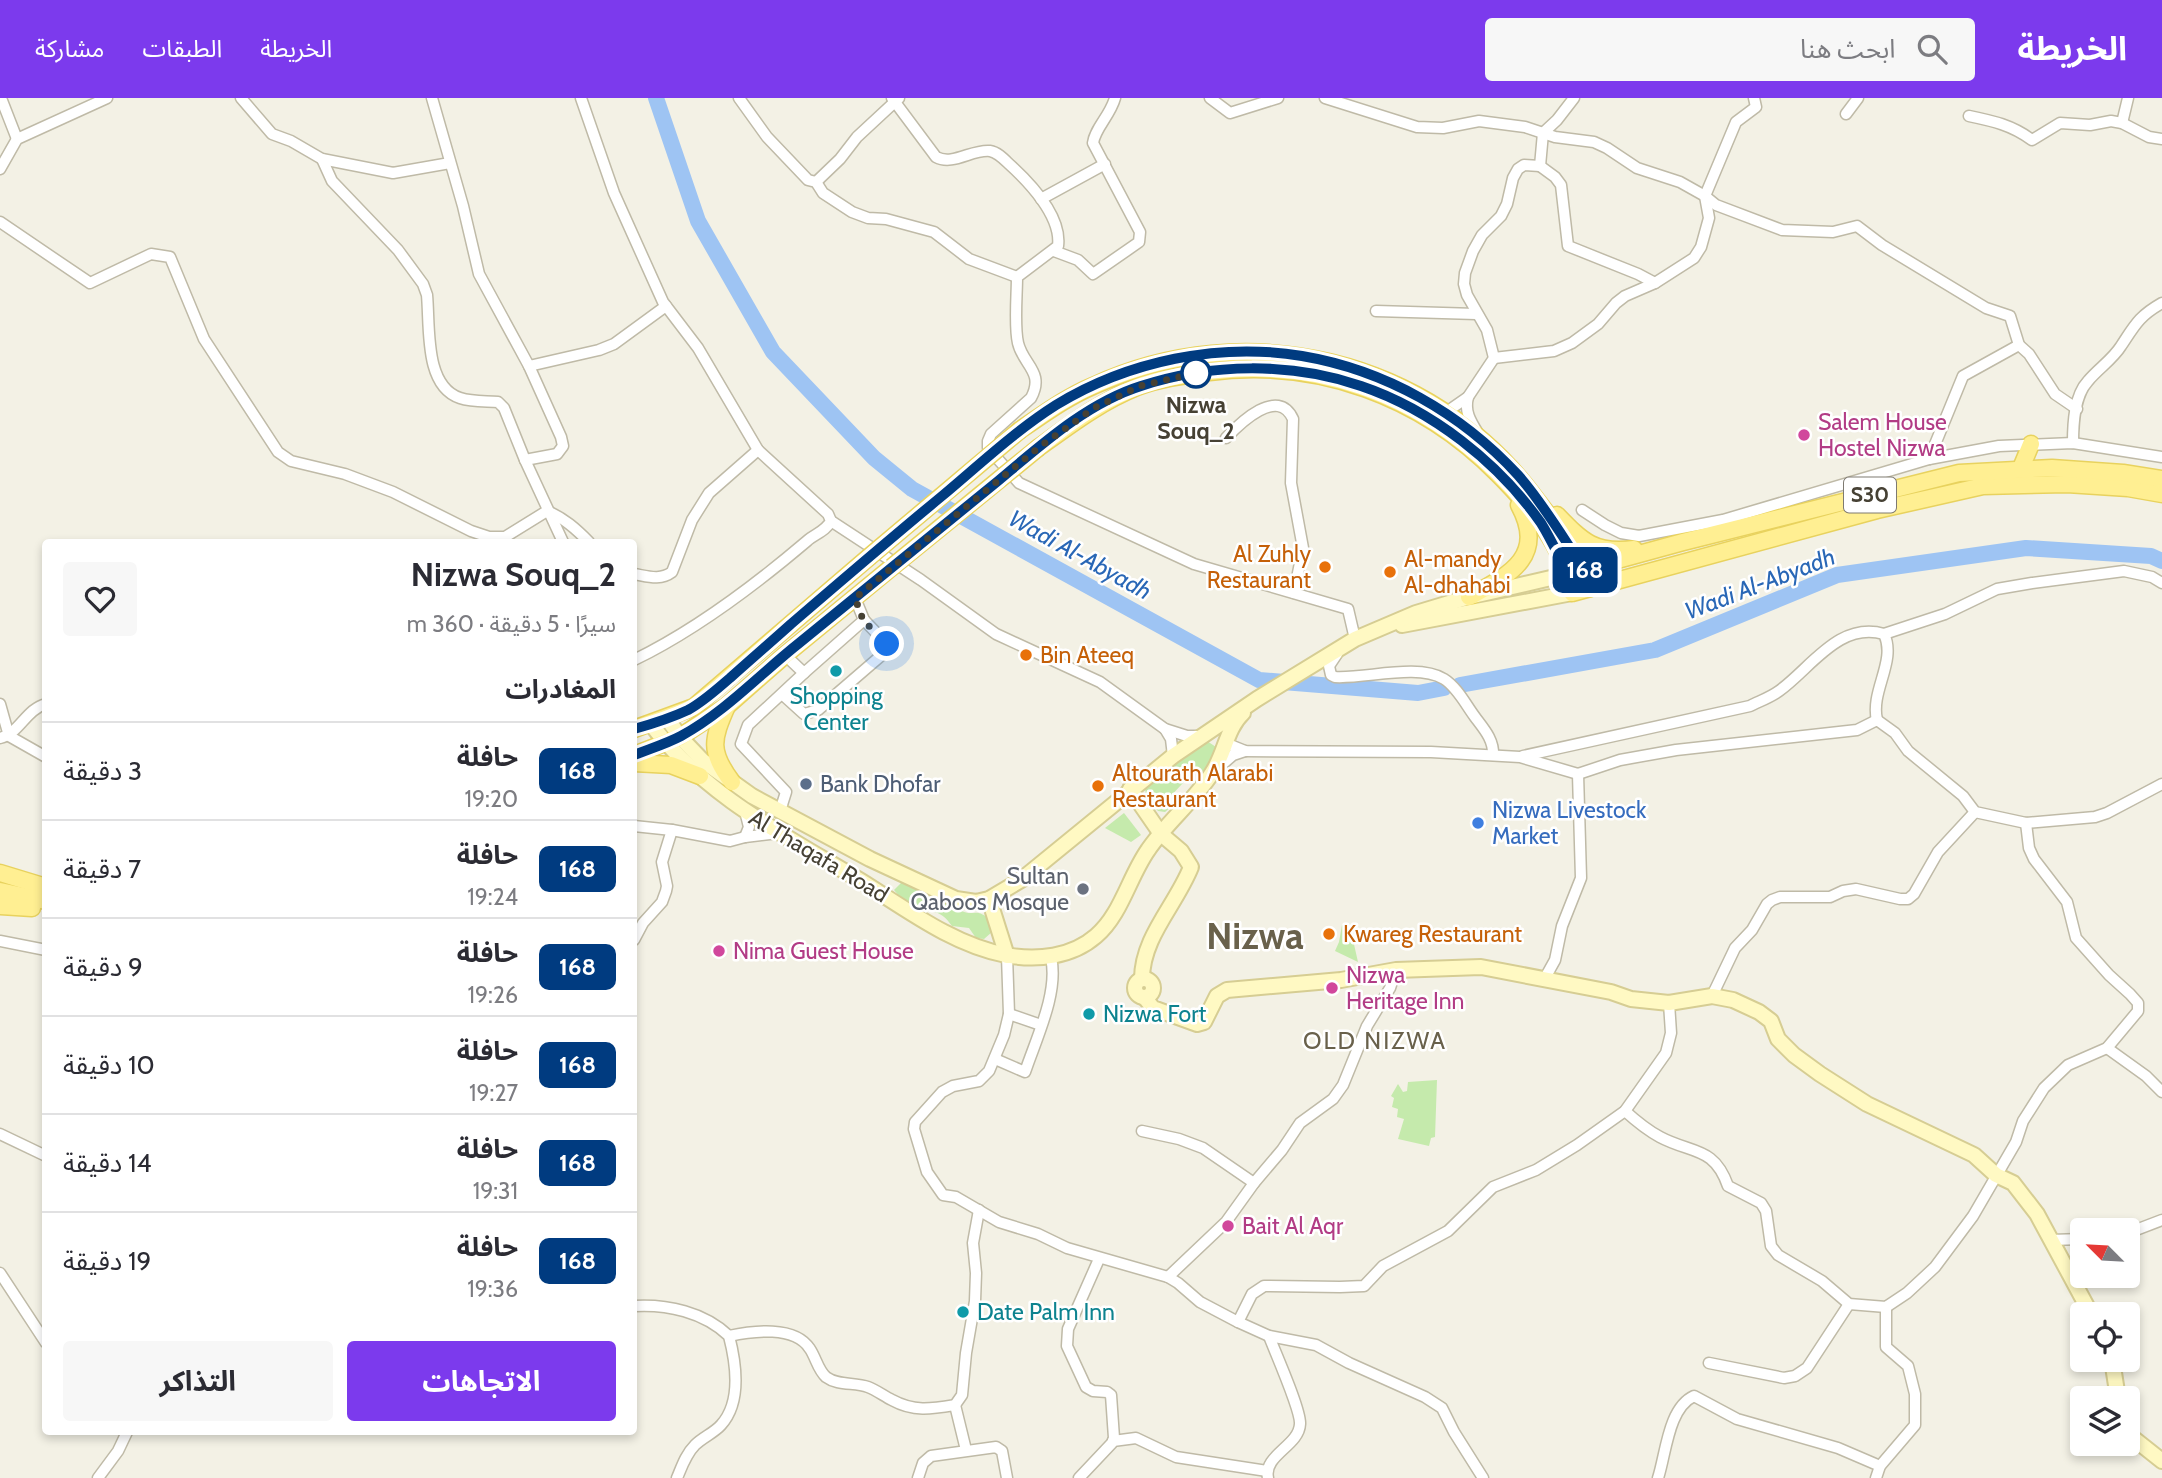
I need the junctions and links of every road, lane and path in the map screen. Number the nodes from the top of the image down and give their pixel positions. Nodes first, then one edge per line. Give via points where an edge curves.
1 (1, 98) edge
2 (107, 98) edge
3 (241, 98) edge
4 (432, 98) edge
5 (581, 98) edge
6 (739, 98) edge
7 (1115, 98) edge
8 (1210, 98) edge
9 (1279, 98) edge
10 (1325, 98) edge
11 (1574, 98) edge
12 (1754, 98) edge
13 (1858, 98) edge
14 (2128, 98) edge
15 (895, 99) edge
16 (1846, 114) dead end
17 (1969, 116) dead end
18 (2122, 122) junction
19 (1543, 133) junction
20 (17, 139) junction
21 (2162, 139) edge
22 (322, 159) junction
23 (450, 163) junction
24 (1105, 164) junction
25 (1540, 166) junction
26 (0, 169) edge
27 (816, 182) junction
28 (1705, 196) junction
29 (1041, 199) junction
30 (0, 222) edge
31 (1054, 251) junction
32 (1017, 276) junction
33 (1655, 283) junction
34 (2162, 303) edge
35 (666, 306) junction
36 (1376, 311) dead end
37 (1476, 314) junction
38 (2019, 345) junction
39 (1494, 358) junction
40 (529, 366) junction
41 (1468, 397) junction
42 (2077, 409) junction
43 (1445, 413) junction
44 (1226, 438) dead end
45 (1485, 443) junction
46 (2073, 443) junction
47 (2031, 444) junction
48 (758, 450) junction
49 (2162, 457) edge
50 (1929, 459) junction
51 (525, 460) junction
52 (1488, 464) junction
53 (2021, 468) junction
54 (1519, 476) junction
55 (2162, 479) edge
56 (2162, 494) edge
57 (1582, 510) dead end
58 (547, 511) junction
59 (831, 521) junction
60 (561, 539) edge
61 (586, 539) edge
62 (1683, 542) junction
63 (1585, 570) junction
64 (1568, 574) junction
65 (637, 575) edge
66 (2162, 583) edge
67 (1590, 588) junction
68 (1294, 593) junction
69 (1572, 593) junction
70 (1469, 597) junction
71 (855, 598) junction
72 (863, 620) junction
73 (1373, 630) junction
74 (1884, 634) junction
75 (1354, 639) junction
76 (785, 655) junction
77 (637, 658) edge
78 (804, 673) junction
79 (783, 695) junction
80 (1256, 699) junction
81 (0, 704) edge
82 (42, 706) edge
83 (727, 706) junction
84 (667, 718) junction
85 (1877, 720) junction
86 (651, 724) junction
87 (637, 728) edge
88 (1165, 729) junction
89 (1201, 736) junction
90 (4, 737) edge
91 (673, 740) junction
92 (1225, 743) junction
93 (1245, 751) junction
94 (637, 754) edge
95 (42, 755) edge
96 (1493, 755) junction
97 (1173, 756) junction
98 (1520, 757) junction
99 (637, 763) edge
100 (1212, 773) junction
101 (1578, 774) junction
102 (700, 776) junction
103 (732, 782) junction
104 (2162, 784) edge
105 (1130, 789) junction
106 (745, 811) junction
107 (780, 811) junction
108 (1975, 812) junction
109 (2026, 823) junction
110 (637, 826) edge
111 (672, 830) junction
112 (780, 833) junction
113 (1161, 834) junction
114 (745, 837) junction
115 (0, 873) edge
116 (42, 886) edge
117 (0, 891) edge
118 (989, 899) junction
119 (42, 900) edge
120 (0, 906) edge
121 (42, 909) edge
122 (637, 934) edge
123 (0, 941) edge
124 (42, 949) edge
125 (1007, 956) junction
126 (1051, 958) junction
127 (1396, 970) junction
128 (1545, 978) junction
129 (1712, 996) junction
130 (1669, 1003) junction
131 (1009, 1014) junction
132 (1041, 1025) junction
133 (2107, 1048) junction
134 (995, 1059) junction
135 (2162, 1092) edge
136 (1625, 1111) junction
137 (1142, 1131) dead end
138 (0, 1134) edge
139 (42, 1154) edge
140 (1996, 1174) junction
141 (1254, 1183) junction
142 (979, 1210) junction
143 (2162, 1220) edge
144 (2140, 1228) edge
145 (2070, 1239) edge
146 (2051, 1240) junction
147 (1099, 1259) junction
148 (0, 1273) edge
149 (1168, 1277) junction
150 (2085, 1302) edge
151 (1849, 1304) junction
152 (637, 1307) edge
153 (1886, 1307) junction
154 (1238, 1322) junction
155 (729, 1336) junction
156 (1269, 1336) junction
157 (42, 1337) edge
158 (1709, 1363) dead end
159 (955, 1405) junction
160 (126, 1435) edge
161 (1113, 1441) junction
162 (2140, 1444) edge
163 (966, 1450) junction
164 (2162, 1461) edge
165 (1880, 1466) junction
166 (1268, 1475) edge
167 (98, 1478) edge
168 (677, 1478) edge
169 (918, 1478) edge
170 (1007, 1478) edge
171 (1079, 1478) edge
172 (1483, 1478) edge
173 (1658, 1478) edge
174 (1876, 1478) edge

1 - 20 street
2 - 20 street
3 - 22 street via 271,134
4 - 23 street
5 - 35 street via 614,192
6 - 27 street via 766,136 808,180
7 - 24 street via 1093,137
8 - 9 street via 1230,113
10 - 19 street via 1417,127 1479,121
11 - 19 street
12 - 28 street via 1756,107 1736,122
13 - 16 street
14 - 18 street
15 - 27 street
15 - 29 street via 936,157 945,160 988,150 997,153
17 - 18 street via 2001,122 2032,139 2064,123
18 - 21 street
19 - 25 street
19 - 28 street via 1594,142 1637,168
20 - 26 street
22 - 23 street via 393,173
22 - 51 street via 332,181 398,250 423,284 433,370 440,384 457,397 498,402
23 - 40 street via 479,274
24 - 29 street
24 - 31 street via 1140,232 1139,242 1093,274 1078,260
25 - 33 street via 1561,185 1568,246
25 - 37 street via 1518,169 1501,216 1473,251 1464,284
27 - 32 street via 823,193 852,212 934,232 970,259
28 - 33 street via 1709,218 1701,247 1687,264
28 - 38 street via 1716,205 1782,230 1833,232 1857,226 1986,308 2010,316
29 - 31 street via 1056,227 1059,241
30 - 58 street via 90,283 151,254 170,257 204,338 278,452 291,461 393,492 489,537 505,537
31 - 32 street
32 - 68 street via 1018,344 1034,373 1035,390 988,441 988,448 1013,479 1194,564
33 - 39 street via 1625,296 1572,343 1554,351
34 - 42 street via 2130,329 2121,347 2085,384
35 - 40 street via 614,344
35 - 48 street via 698,348
36 - 37 street
37 - 39 street via 1487,330
38 - 42 street via 2055,394
38 - 50 street via 1963,376
39 - 41 street
40 - 51 street via 563,446 557,454
41 - 43 street
41 - 45 street via 1467,414
42 - 46 street
43 - 45 main road
43 - 84 main road, bridge via 1401,387 1353,368 1285,353 1232,351 1130,371 1081,392 1020,430 718,688 694,707
44 - 68 street via 1258,410 1282,407 1293,419 1291,483 1303,548
45 - 54 main road
46 - 47 street
46 - 49 street
47 - 50 street
47 - 53 main road
48 - 59 street
48 - 65 street via 709,493 692,520 672,572 657,578
50 - 57 street via 1723,520 1639,536 1621,533
51 - 58 street
52 - 64 main road via 1543,526
52 - 70 main road via 1514,495 1530,532 1527,550 1508,576
52 - 71 main road, bridge via 1445,429 1398,400 1346,380 1235,368 1186,375 1140,386 1094,408 1038,448
53 - 55 main road, S30 via 2123,472
53 - 62 main road, S30 via 1959,473
54 - 62 main road via 1582,540 1597,548 1616,551
54 - 63 main road
56 - 67 main road, S30 via 2067,484 1983,486
58 - 60 street
58 - 61 street
59 - 77 street via 776,568 674,640
59 - 88 street via 996,634 1100,682
62 - 63 main road, S30
63 - 64 main road, S30
63 - 67 main road
64 - 69 main road
64 - 70 street
66 - 74 street via 2124,571 1997,589 1945,614
67 - 69 main road, S30
68 - 75 street via 1348,609
69 - 73 street
70 - 73 street
71 - 72 street
71 - 76 main road
72 - 78 street
72 - 79 street via 887,644 883,654 818,710 804,714
73 - 75 street
74 - 85 street via 1888,652 1876,694
74 - 98 street via 1863,631 1847,636 1778,692 1751,706
75 - 80 street
75 - 96 street via 1330,662 1331,675 1425,673 1445,680 1490,738
76 - 78 street
76 - 83 main road
78 - 79 street
79 - 107 street via 748,725 741,744 786,792
80 - 89 street
80 - 92 street, Al Thaqafa Road via 1238,718
81 - 90 street
82 - 90 street
83 - 91 main road
83 - 103 main road via 714,744 719,764
84 - 86 main road
84 - 91 street
85 - 101 street via 1857,730 1620,760
85 - 108 street via 1964,796
86 - 87 main road
86 - 91 street, Al Thaqafa Road
88 - 89 street
88 - 97 street
89 - 92 street
89 - 97 street
90 - 95 street
91 - 94 main road
91 - 102 street, Al Thaqafa Road
91 - 103 street
92 - 93 street
92 - 100 street, Al Thaqafa Road
93 - 96 street
93 - 100 street
96 - 98 street
97 - 105 street
98 - 101 street
99 - 102 main road via 671,765
100 - 113 street, Al Thaqafa Road
101 - 128 street via 1581,877
102 - 106 street, Al Thaqafa Road
103 - 107 street
104 - 109 street via 2095,817
105 - 113 street
105 - 118 street via 1021,880
106 - 112 street, Al Thaqafa Road
106 - 114 street via 749,827
107 - 118 street via 956,899
108 - 109 street
108 - 129 street via 1938,852 1908,899 1856,889 1830,897 1772,900 1735,948
109 - 133 street via 2029,848 2063,895 2076,938 2137,1003 2134,1018
110 - 111 street
111 - 114 street via 730,841
111 - 122 street via 662,862 666,891
112 - 114 street
112 - 125 street, Al Thaqafa Road via 960,940
113 - 126 street, Al Thaqafa Road via 1099,934
113 - 127 street via 1191,867 1142,962 1142,979 1153,986 1145,998 1153,1008 1197,1024 1204,1022 1217,996 1227,990
115 - 116 main road
117 - 119 main road
118 - 125 street
120 - 121 main road
123 - 124 street
125 - 126 street, Al Thaqafa Road
125 - 131 street
126 - 132 street via 1052,986
127 - 128 street via 1481,967
127 - 141 street via 1343,1085 1300,1123
128 - 130 street via 1631,999
129 - 130 street
129 - 140 street via 1759,1012 1771,1021 1794,1055 1820,1074 1867,1104 1974,1155
130 - 136 street via 1671,1033 1666,1053
131 - 132 street
131 - 134 street
132 - 134 street via 1026,1072
133 - 135 street
133 - 140 street via 2068,1065 2044,1088
134 - 142 street via 979,1081 942,1092 918,1117 914,1129 935,1186 943,1195
136 - 151 street via 1661,1138 1712,1158 1728,1185 1762,1203 1777,1255 1822,1281
136 - 154 street via 1536,1170 1493,1187 1448,1231 1383,1266 1364,1286 1264,1286 1252,1294
137 - 141 street via 1203,1148
138 - 139 street
140 - 146 street via 2025,1197
140 - 153 street via 1973,1216 1935,1267
141 - 149 street via 1226,1222
142 - 147 street via 999,1222
142 - 159 street via 973,1242 975,1301 962,1395
143 - 144 street
145 - 146 street
146 - 150 street
147 - 149 street
147 - 161 street via 1066,1338 1086,1387 1111,1395
148 - 157 street
149 - 154 street
151 - 153 street
151 - 158 street via 1807,1368 1795,1376 1784,1378
152 - 155 street via 660,1305 704,1318
153 - 165 street via 1885,1347 1908,1366 1915,1394 1915,1425
154 - 156 street
155 - 159 street via 757,1331 799,1338 825,1376 834,1381 867,1387 913,1409
155 - 168 street via 733,1406 718,1428 693,1446
156 - 166 street via 1300,1428 1269,1465
156 - 172 street via 1316,1345 1442,1408
159 - 163 street
160 - 167 street
161 - 166 street via 1136,1438 1176,1457
161 - 171 street
162 - 164 street
163 - 169 street via 931,1456
163 - 170 street via 1000,1448
165 - 173 street via 1838,1448 1737,1419 1694,1396 1680,1408 1672,1426
165 - 174 street

